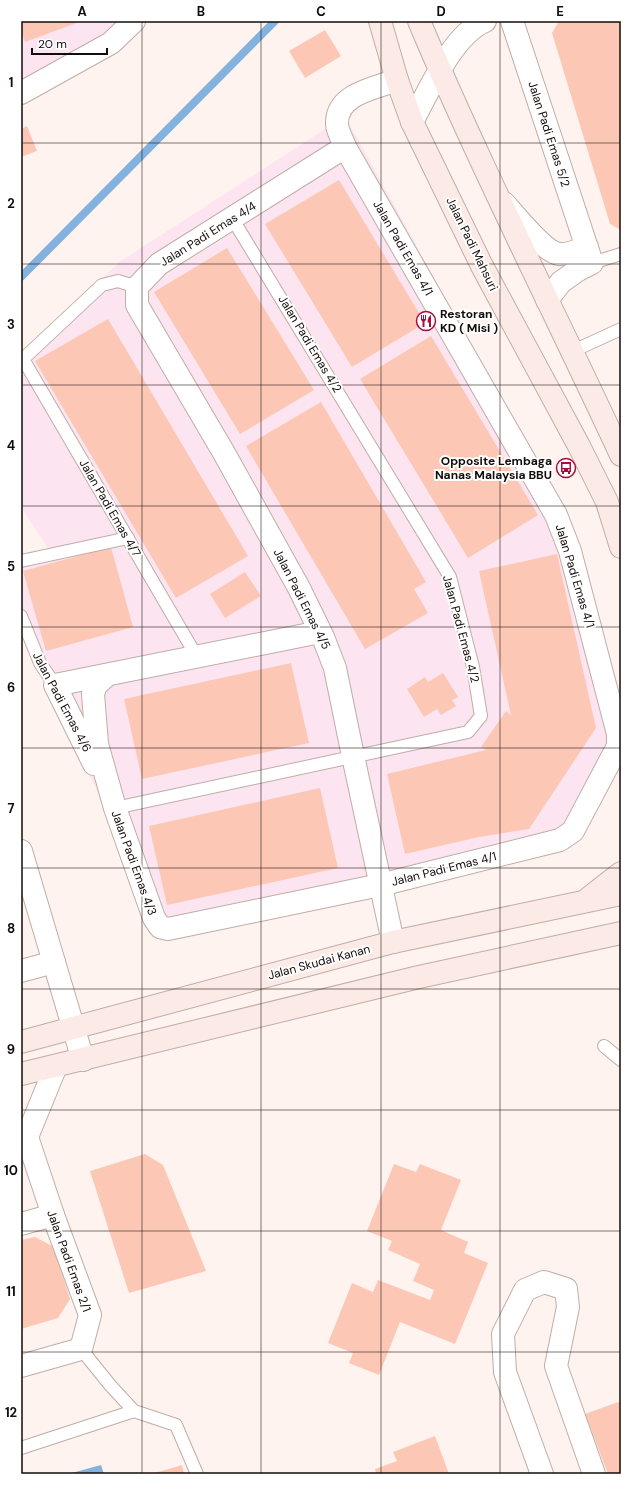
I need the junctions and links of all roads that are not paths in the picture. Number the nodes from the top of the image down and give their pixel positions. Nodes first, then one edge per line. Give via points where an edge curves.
1 (380, 21) edge
2 (419, 21) edge
3 (485, 21) edge
4 (512, 21) edge
5 (129, 23) edge
6 (440, 71) junction
7 (397, 80) junction
8 (21, 93) edge
9 (412, 122) junction
10 (345, 147) junction
11 (498, 196) junction
12 (232, 218) junction
13 (621, 254) edge
14 (590, 255) junction
15 (138, 287) junction
16 (547, 300) junction
17 (621, 329) edge
18 (573, 352) junction
19 (621, 455) edge
20 (128, 538) junction
21 (621, 547) edge
22 (21, 561) edge
23 (21, 616) edge
24 (320, 632) junction
25 (197, 656) junction
26 (107, 675) junction
27 (55, 685) junction
28 (353, 756) junction
29 (115, 808) junction
30 (21, 851) edge
31 (621, 873) edge
32 (380, 885) junction
33 (621, 894) edge
34 (583, 902) junction
35 (620, 934) edge
36 (393, 942) junction
37 (54, 962) junction
38 (21, 970) edge
39 (73, 1028) junction
40 (21, 1042) edge
41 (604, 1046) dead end
42 (83, 1060) junction
43 (621, 1060) edge
44 (56, 1066) junction
45 (21, 1074) edge
46 (24, 1134) edge
47 (53, 1215) junction
48 (21, 1224) edge
49 (81, 1349) junction
50 (21, 1366) edge
51 (134, 1411) junction
52 (21, 1448) edge
53 (197, 1474) edge
54 (542, 1474) edge
55 (594, 1474) edge

1 - 7 street, Jalan Padi Mahsuri
2 - 6 street
3 - 6 street via 460,39
4 - 14 street, Jalan Padi Emas 5/2
5 - 8 street via 110,43
6 - 9 street
6 - 11 street
7 - 9 street, Jalan Padi Mahsuri
7 - 10 street, Jalan Padi Emas 4/1 via 352,97 340,109 337,124
9 - 21 street, Jalan Padi Mahsuri via 482,266 607,502
10 - 12 street, Jalan Padi Emas 4/4
10 - 32 street, Jalan Padi Emas 4/1 via 556,515 570,551 618,734 618,746 573,831 560,840
11 - 14 street via 540,243 559,254 573,252
11 - 16 street
12 - 15 street, Jalan Padi Emas 4/4 via 159,264
12 - 28 lane, Jalan Padi Emas 4/2 via 450,577 473,668 481,716 468,732
13 - 14 lane
14 - 16 street via 578,270 561,282
15 - 20 lane, Jalan Padi Emas 4/7 via 118,281 102,285 23,359
15 - 24 street, Jalan Padi Emas 4/5 via 137,305 235,473 299,588
16 - 18 street
17 - 18 lane
18 - 19 street
20 - 22 lane
20 - 25 lane, Jalan Padi Emas 4/7
23 - 27 lane, Jalan Padi Emas 4/6 via 40,662
24 - 25 street
24 - 28 street, Jalan Padi Emas 4/5 via 335,668
25 - 26 street
26 - 27 street
26 - 29 street, Jalan Padi Emas 4/3 via 96,685 93,694 94,712 97,744
27 - 29 street, Jalan Padi Emas 4/6
28 - 29 lane, Jalan Padi Emas 4/2
28 - 32 street, Jalan Padi Emas 4/5
29 - 32 street, Jalan Padi Emas 4/3 via 154,918 160,927 168,929
30 - 37 street
31 - 34 street
32 - 36 street, Jalan Padi Emas 4/5
33 - 34 street, Jalan Skudai Kanan
34 - 36 street, Jalan Skudai Kanan
35 - 42 street via 420,977
36 - 39 street, Jalan Skudai Kanan
37 - 38 street
37 - 39 street
39 - 40 street, Jalan Skudai Kanan
39 - 42 street
41 - 43 lane
42 - 44 street
44 - 45 street
44 - 46 street, Jalan Padi Emas 2/1
46 - 47 street, Jalan Padi Emas 2/1
47 - 48 street
47 - 49 street, Jalan Padi Emas 2/1 via 90,1315
49 - 50 street
49 - 51 lane
51 - 52 lane
51 - 53 lane via 176,1425
54 - 55 street via 505,1372 503,1334 525,1290 544,1282 566,1289 568,1307 556,1366

